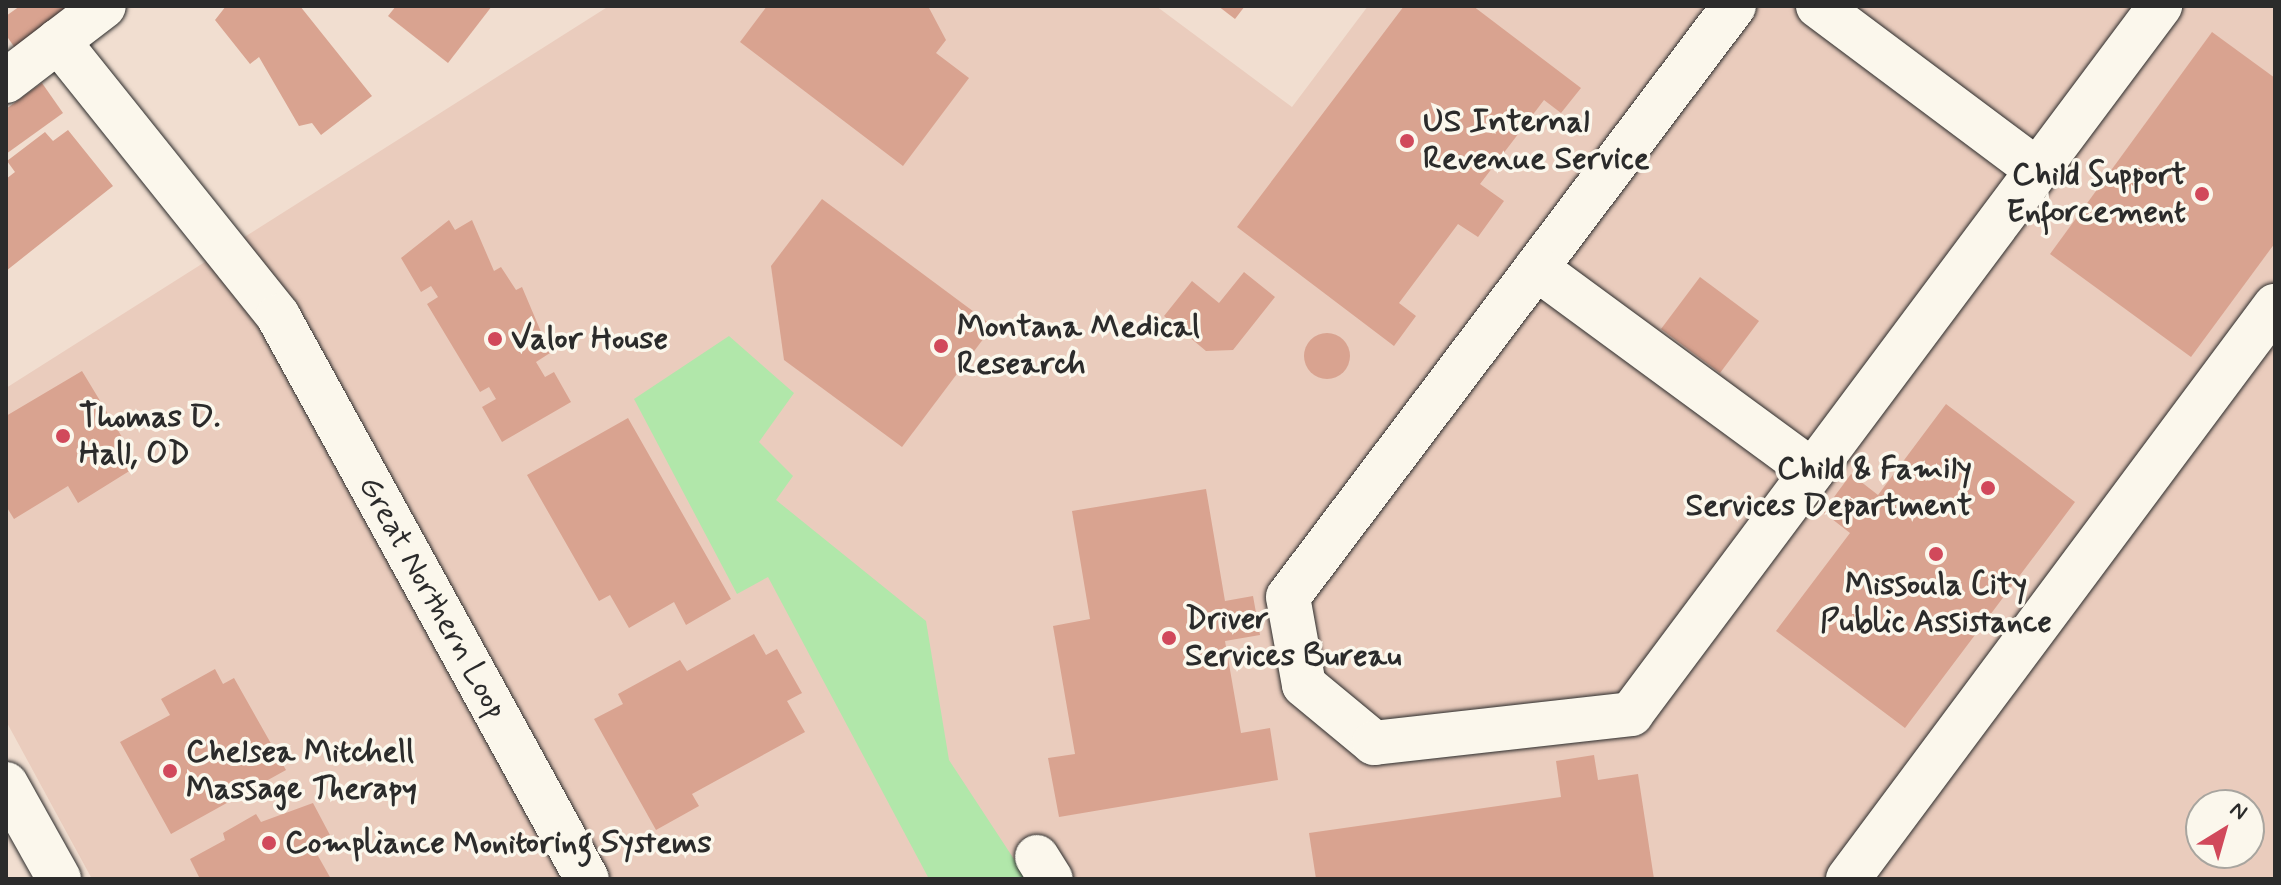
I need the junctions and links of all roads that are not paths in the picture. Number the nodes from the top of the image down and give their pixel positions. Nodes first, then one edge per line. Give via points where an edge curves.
1 (104, 6) edge
2 (1734, 6) edge
3 (1818, 6) edge
4 (2160, 6) edge
5 (58, 41) junction
6 (6, 81) edge
7 (2037, 170) junction
8 (1536, 268) junction
9 (2275, 306) edge
10 (1812, 471) junction
11 (6, 784) edge
12 (59, 879) edge
13 (587, 879) edge
14 (1848, 879) edge

1 - 5 street
2 - 8 street
3 - 7 street
4 - 7 street
5 - 6 street
5 - 13 street, Great Northern Loop via 278,316
7 - 10 street
8 - 10 street
8 - 10 street via 1288,597 1304,685 1374,743 1631,714
9 - 14 street
11 - 12 street

